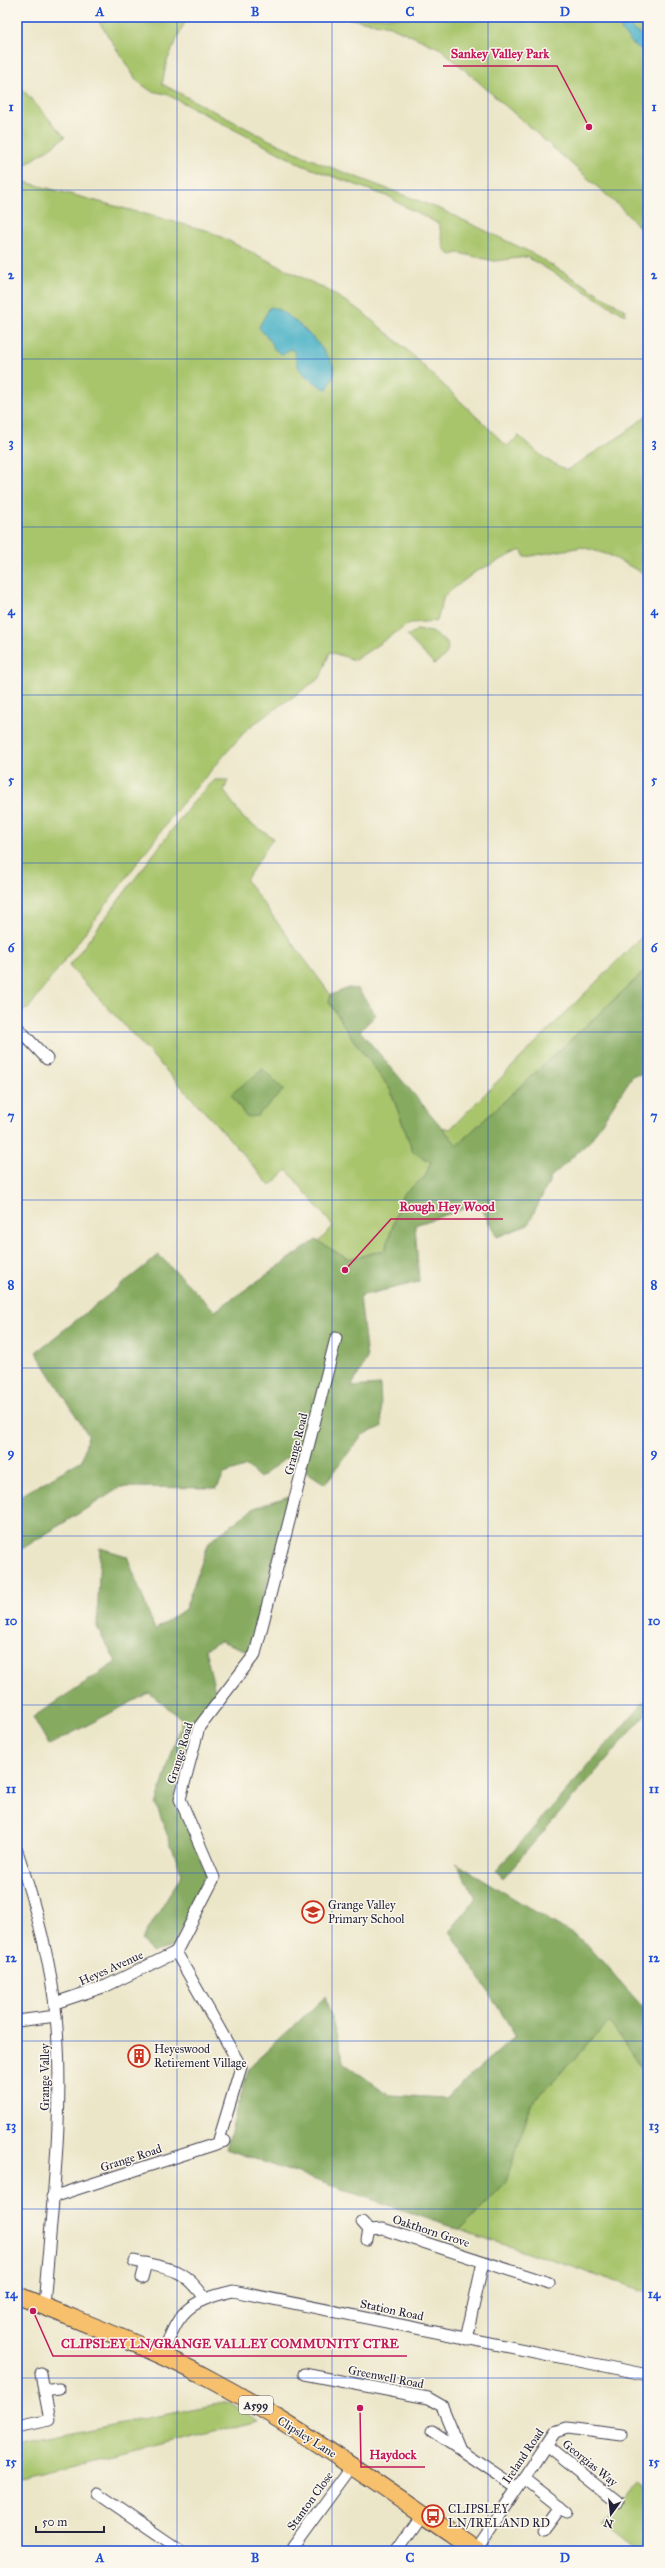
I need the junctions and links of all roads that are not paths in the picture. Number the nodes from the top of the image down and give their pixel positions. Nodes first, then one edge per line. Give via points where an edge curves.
1 (17, 1027) edge
2 (47, 1059) dead end
3 (336, 1338) dead end
4 (17, 1851) edge
5 (176, 1952) junction
6 (55, 2002) junction
7 (56, 2016) junction
8 (17, 2021) edge
9 (52, 2197) junction
10 (366, 2231) dead end
11 (134, 2261) dead end
12 (483, 2262) junction
13 (146, 2264) junction
14 (142, 2278) dead end
15 (549, 2283) dead end
16 (17, 2296) edge
17 (204, 2297) junction
18 (44, 2307) junction
19 (466, 2339) junction
20 (162, 2356) junction
21 (41, 2374) dead end
22 (304, 2374) dead end
23 (648, 2375) edge
24 (59, 2389) dead end
25 (44, 2391) junction
26 (17, 2427) edge
27 (432, 2431) dead end
28 (621, 2435) dead end
29 (546, 2445) junction
30 (459, 2447) junction
31 (352, 2466) junction
32 (524, 2478) junction
33 (517, 2488) junction
34 (97, 2493) dead end
35 (617, 2502) dead end
36 (422, 2514) junction
37 (543, 2531) dead end
38 (182, 2551) edge
39 (290, 2551) edge
40 (396, 2551) edge
41 (475, 2551) edge

1 - 2 street
3 - 5 street, Grange Road via 256,1654 199,1727 180,1799 214,1878
4 - 6 street, Grange Valley via 44,1941
5 - 6 street, Heyes Avenue via 106,1986
5 - 9 street, Grange Road via 242,2067 222,2142
6 - 7 street, Grange Valley
7 - 8 street
7 - 9 street, Grange Valley via 59,2066
9 - 18 street, Grange Valley
10 - 12 street, Oakthorn Grove via 383,2229
11 - 13 street
12 - 15 street, Oakthorn Grove
12 - 19 street
13 - 14 street
13 - 17 street via 180,2271 194,2282
16 - 18 main road, Clipsley Lane / A599
17 - 19 street, Station Road via 233,2291
17 - 20 street, Station Road via 182,2313
18 - 20 main road, Clipsley Lane / A599
19 - 23 street, Station Road
20 - 31 main road, Clipsley Lane / A599 via 243,2398
21 - 25 street
22 - 30 street, Greenwell Road via 428,2398 442,2406
24 - 25 street
25 - 26 street via 50,2420
27 - 30 street
28 - 29 street, Ireland Road via 562,2429 555,2432
29 - 32 street, Ireland Road
29 - 35 street, Georgias Way
30 - 33 street
31 - 36 main road, Clipsley Lane / A599
31 - 39 street, Stanton Close
32 - 33 street, Ireland Road
32 - 37 street via 564,2509
33 - 41 street, Ireland Road
34 - 38 street
36 - 40 street
36 - 41 main road, Clipsley Lane / A599

